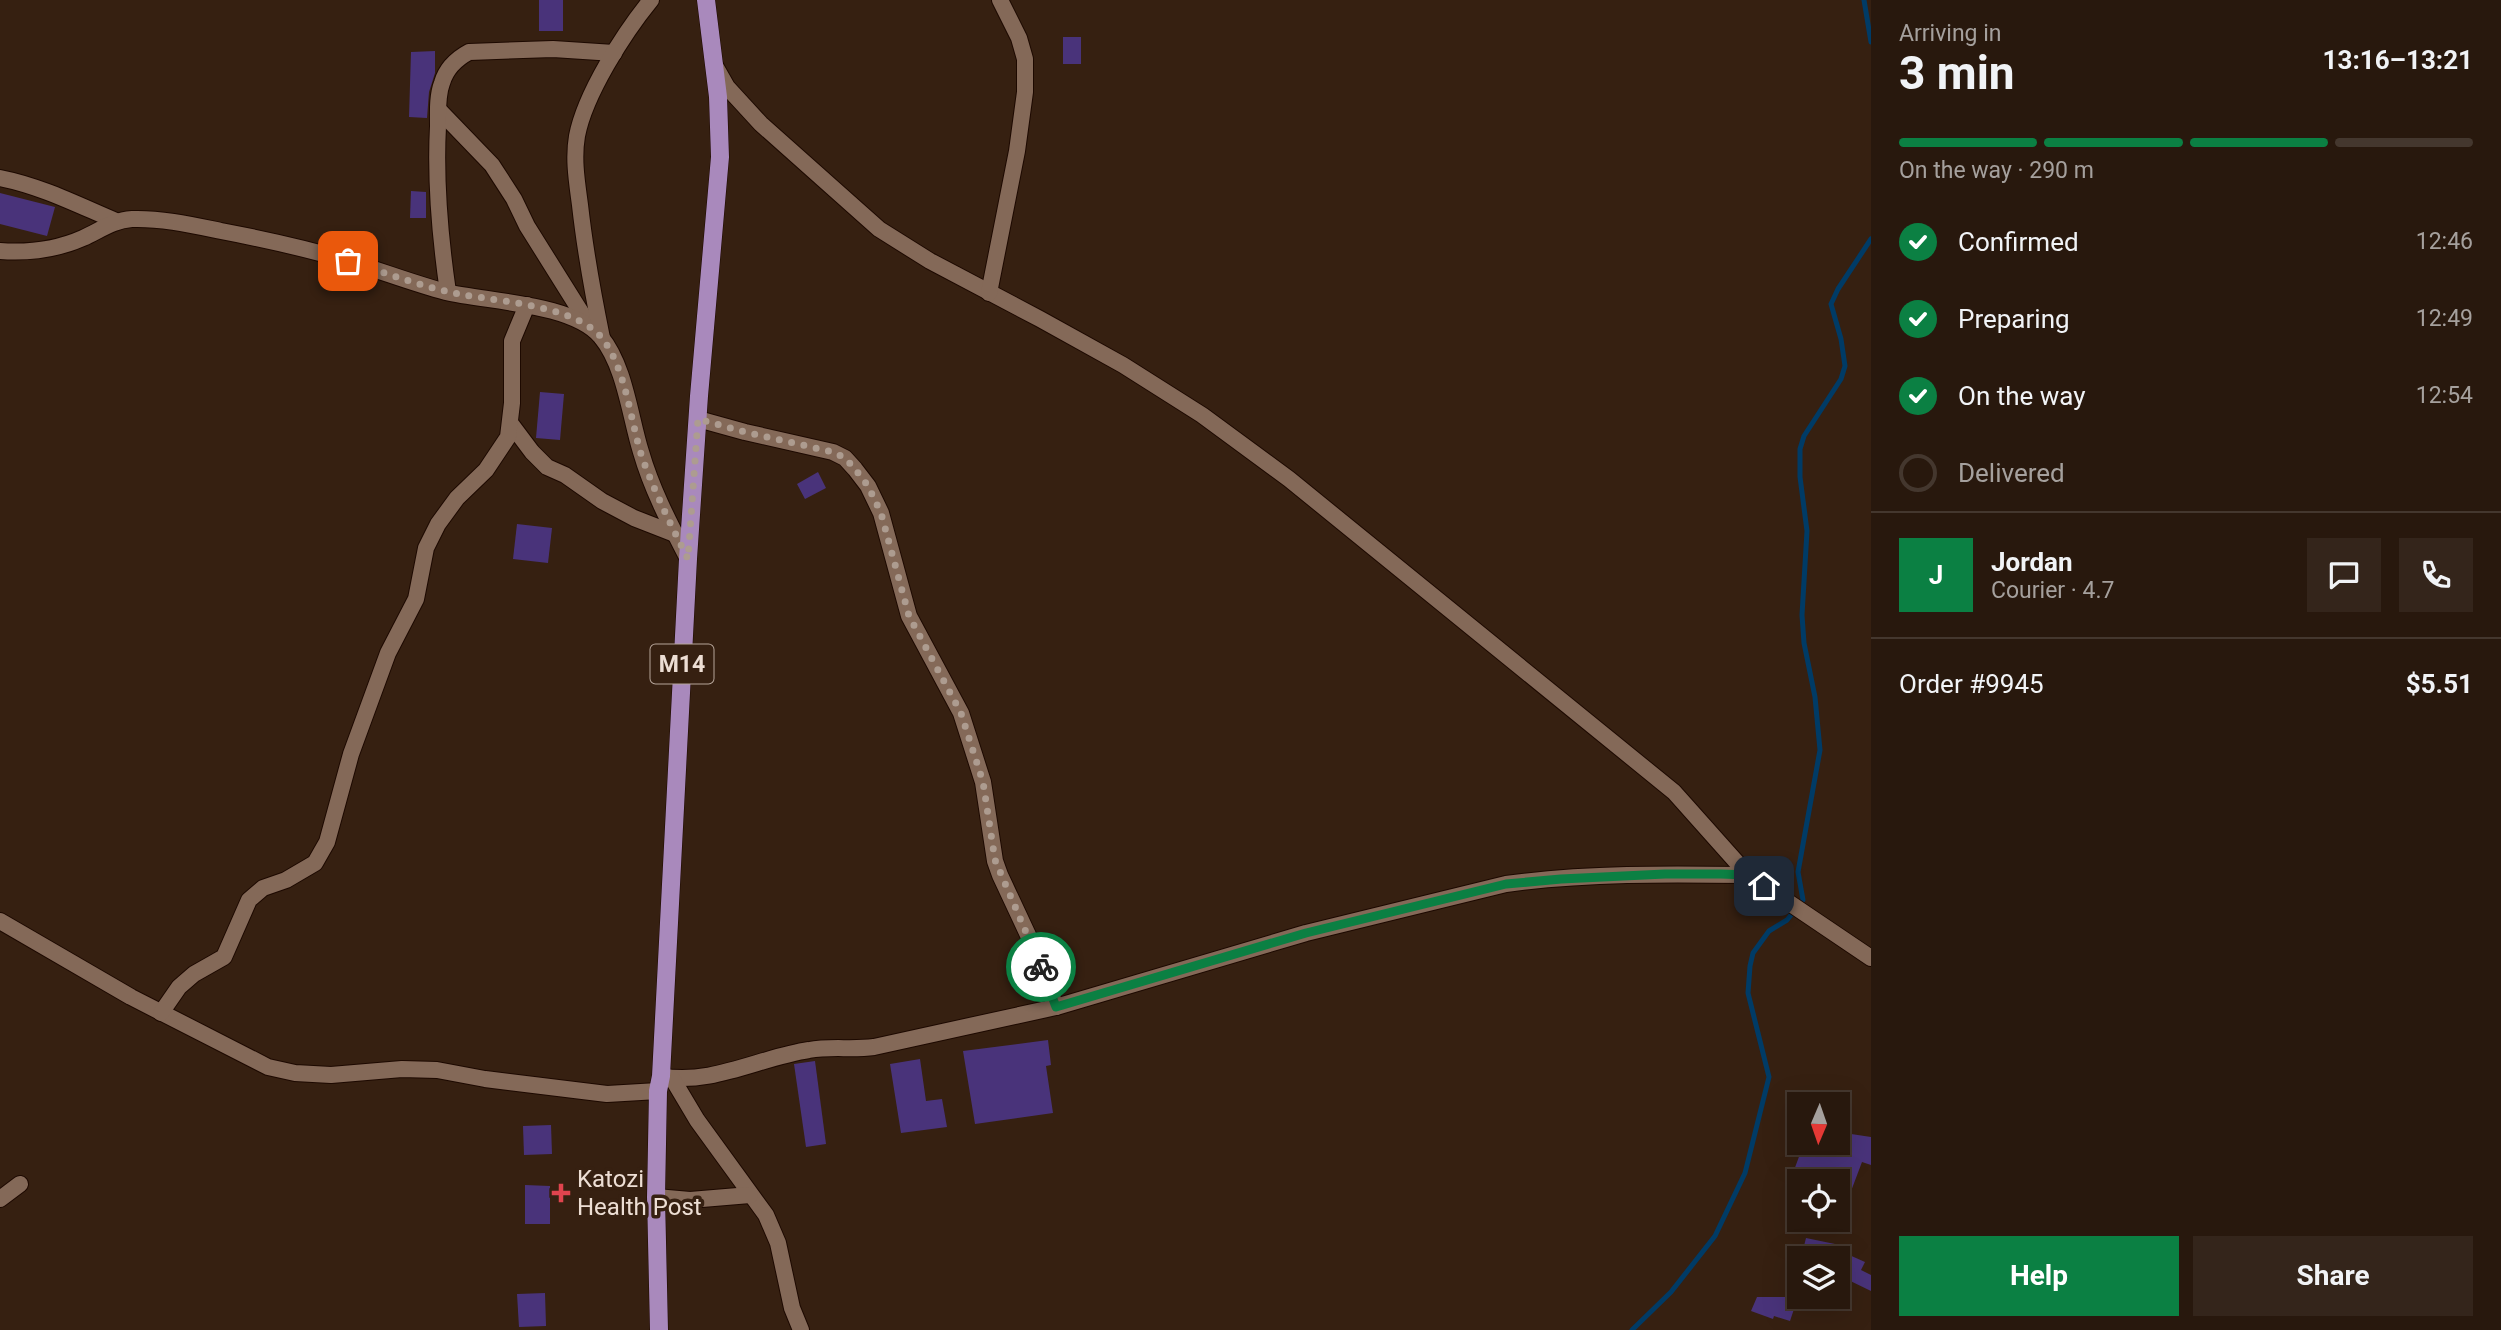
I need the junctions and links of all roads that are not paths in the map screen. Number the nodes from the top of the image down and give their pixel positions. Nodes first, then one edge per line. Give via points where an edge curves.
1 (651, 0) edge
2 (706, 0) edge
3 (1000, 0) edge
4 (614, 53) junction
5 (713, 62) junction
6 (438, 109) junction
7 (0, 178) edge
8 (116, 221) junction
9 (0, 251) edge
10 (448, 292) junction
11 (989, 293) junction
12 (527, 305) junction
13 (589, 325) junction
14 (602, 338) junction
15 (698, 419) junction
16 (511, 424) junction
17 (675, 534) junction
18 (688, 559) junction
19 (1748, 875) junction
20 (0, 921) edge
21 (1871, 958) edge
22 (1056, 1007) junction
23 (161, 1013) junction
24 (664, 1082) junction
25 (20, 1184) dead end
26 (750, 1195) junction
27 (656, 1197) junction
28 (0, 1199) edge
29 (659, 1330) edge
30 (801, 1330) edge

1 - 4 street
2 - 5 main road, M14
3 - 11 street via 1025,59 1025,92
4 - 6 street via 553,49 469,52 449,69 441,84
4 - 14 street via 580,122 575,155
5 - 11 street via 748,110 879,229
5 - 15 main road, M14 via 720,157
6 - 10 street via 437,198
6 - 13 street via 492,165
7 - 8 street via 57,195
8 - 9 street via 51,249
8 - 10 street via 190,224 271,241
10 - 12 street
11 - 19 street via 1123,365 1202,415 1289,479 1674,792
12 - 13 street
12 - 16 street via 512,341
13 - 14 street
14 - 17 street via 623,384 661,508
15 - 18 main road, M14
15 - 22 street via 833,452 868,486 881,513 909,616 961,713 983,782 995,860
16 - 17 street via 547,467 634,518
16 - 23 street via 508,437 486,470 457,498 426,548 416,600 387,653 351,754 331,833 318,857 304,871 263,888 249,900 224,957 179,987
17 - 18 street
18 - 24 main road, M14
19 - 21 street
19 - 22 street via 1665,874 1506,884 1306,933
20 - 23 street
22 - 24 street via 874,1046 811,1049
23 - 24 street via 268,1067 295,1073 437,1070 607,1094
24 - 26 street
24 - 27 main road, M14
25 - 28 street
26 - 27 street via 690,1200
26 - 30 street via 766,1215 778,1243
27 - 29 main road, M14

